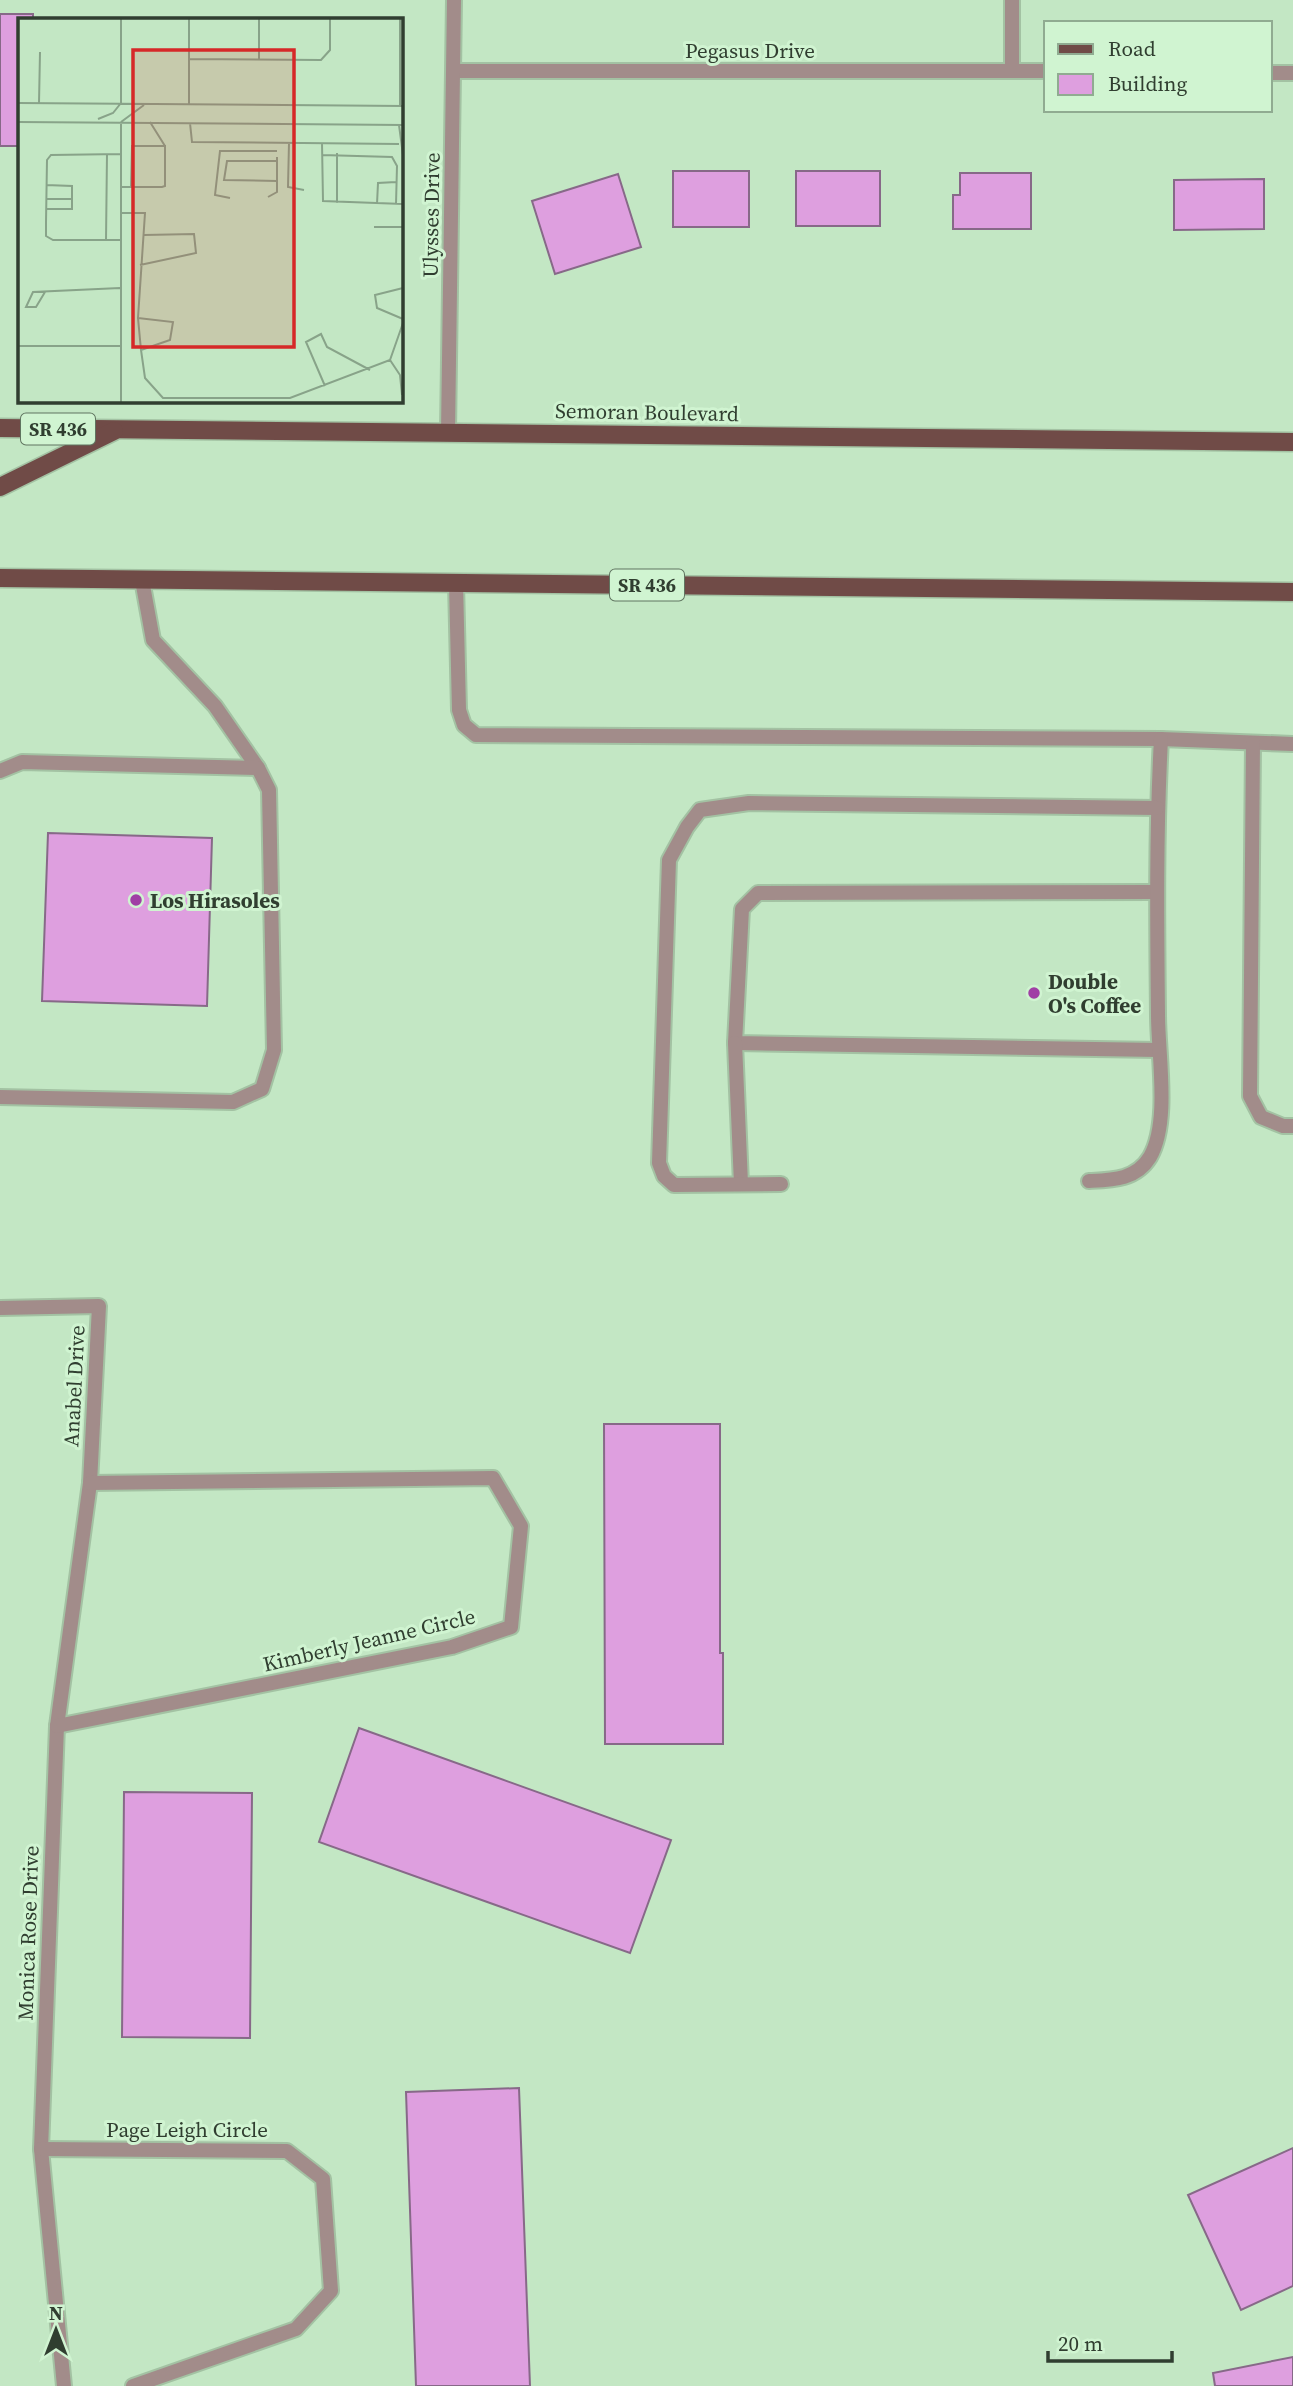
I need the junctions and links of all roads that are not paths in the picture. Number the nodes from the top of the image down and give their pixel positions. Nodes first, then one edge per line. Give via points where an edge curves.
1 (453, 0) edge
2 (1012, 0) edge
3 (454, 71) junction
4 (1012, 71) junction
5 (1044, 71) edge
6 (1272, 73) edge
7 (1293, 73) edge
8 (0, 428) edge
9 (117, 429) junction
10 (449, 432) junction
11 (1293, 442) edge
12 (0, 487) edge
13 (0, 578) edge
14 (142, 580) junction
15 (456, 583) junction
16 (1293, 592) edge
17 (1161, 738) junction
18 (1253, 743) junction
19 (1293, 744) edge
20 (258, 768) junction
21 (0, 771) edge
22 (1157, 808) junction
23 (1157, 892) junction
24 (735, 1043) junction
25 (1158, 1049) junction
26 (0, 1097) edge
27 (1293, 1126) edge
28 (1089, 1181) dead end
29 (741, 1184) junction
30 (781, 1184) dead end
31 (0, 1308) edge
32 (90, 1483) junction
33 (58, 1726) junction
34 (41, 2149) junction
35 (64, 2386) edge
36 (133, 2386) edge

1 - 3 street, Ulysses Drive
2 - 4 street
3 - 4 street, Pegasus Drive
3 - 10 street, Ulysses Drive
4 - 5 street, Pegasus Drive
6 - 7 street
8 - 9 main road, Semoran Boulevard / SR 436
9 - 10 main road, Semoran Boulevard / SR 436
9 - 12 main road
10 - 11 main road, Semoran Boulevard / SR 436
13 - 14 main road, SR 436
14 - 15 main road, SR 436
14 - 20 street via 153,640 215,706
15 - 16 main road, SR 436
15 - 17 street via 459,710 464,725 476,735
17 - 18 street
17 - 22 street
18 - 19 street
18 - 27 street via 1250,1096 1261,1117
20 - 21 street via 22,762
20 - 26 street via 269,790 274,1049 262,1089 233,1102
22 - 23 street
22 - 29 street via 749,803 700,810 669,860 659,1163 674,1185
23 - 24 street via 758,893 742,909
23 - 25 street
24 - 25 street
24 - 29 street
25 - 28 street via 1160,1111 1151,1156 1126,1177
29 - 30 street
31 - 32 street, Anabel Drive via 99,1307
32 - 33 street, Monica Rose Drive
32 - 33 street, Kimberly Jeanne Circle via 493,1478 521,1526 511,1627 452,1647
33 - 34 street, Monica Rose Drive
34 - 35 street, Monica Rose Drive
34 - 36 street, Page Leigh Circle via 287,2151 323,2179 331,2291 296,2329

